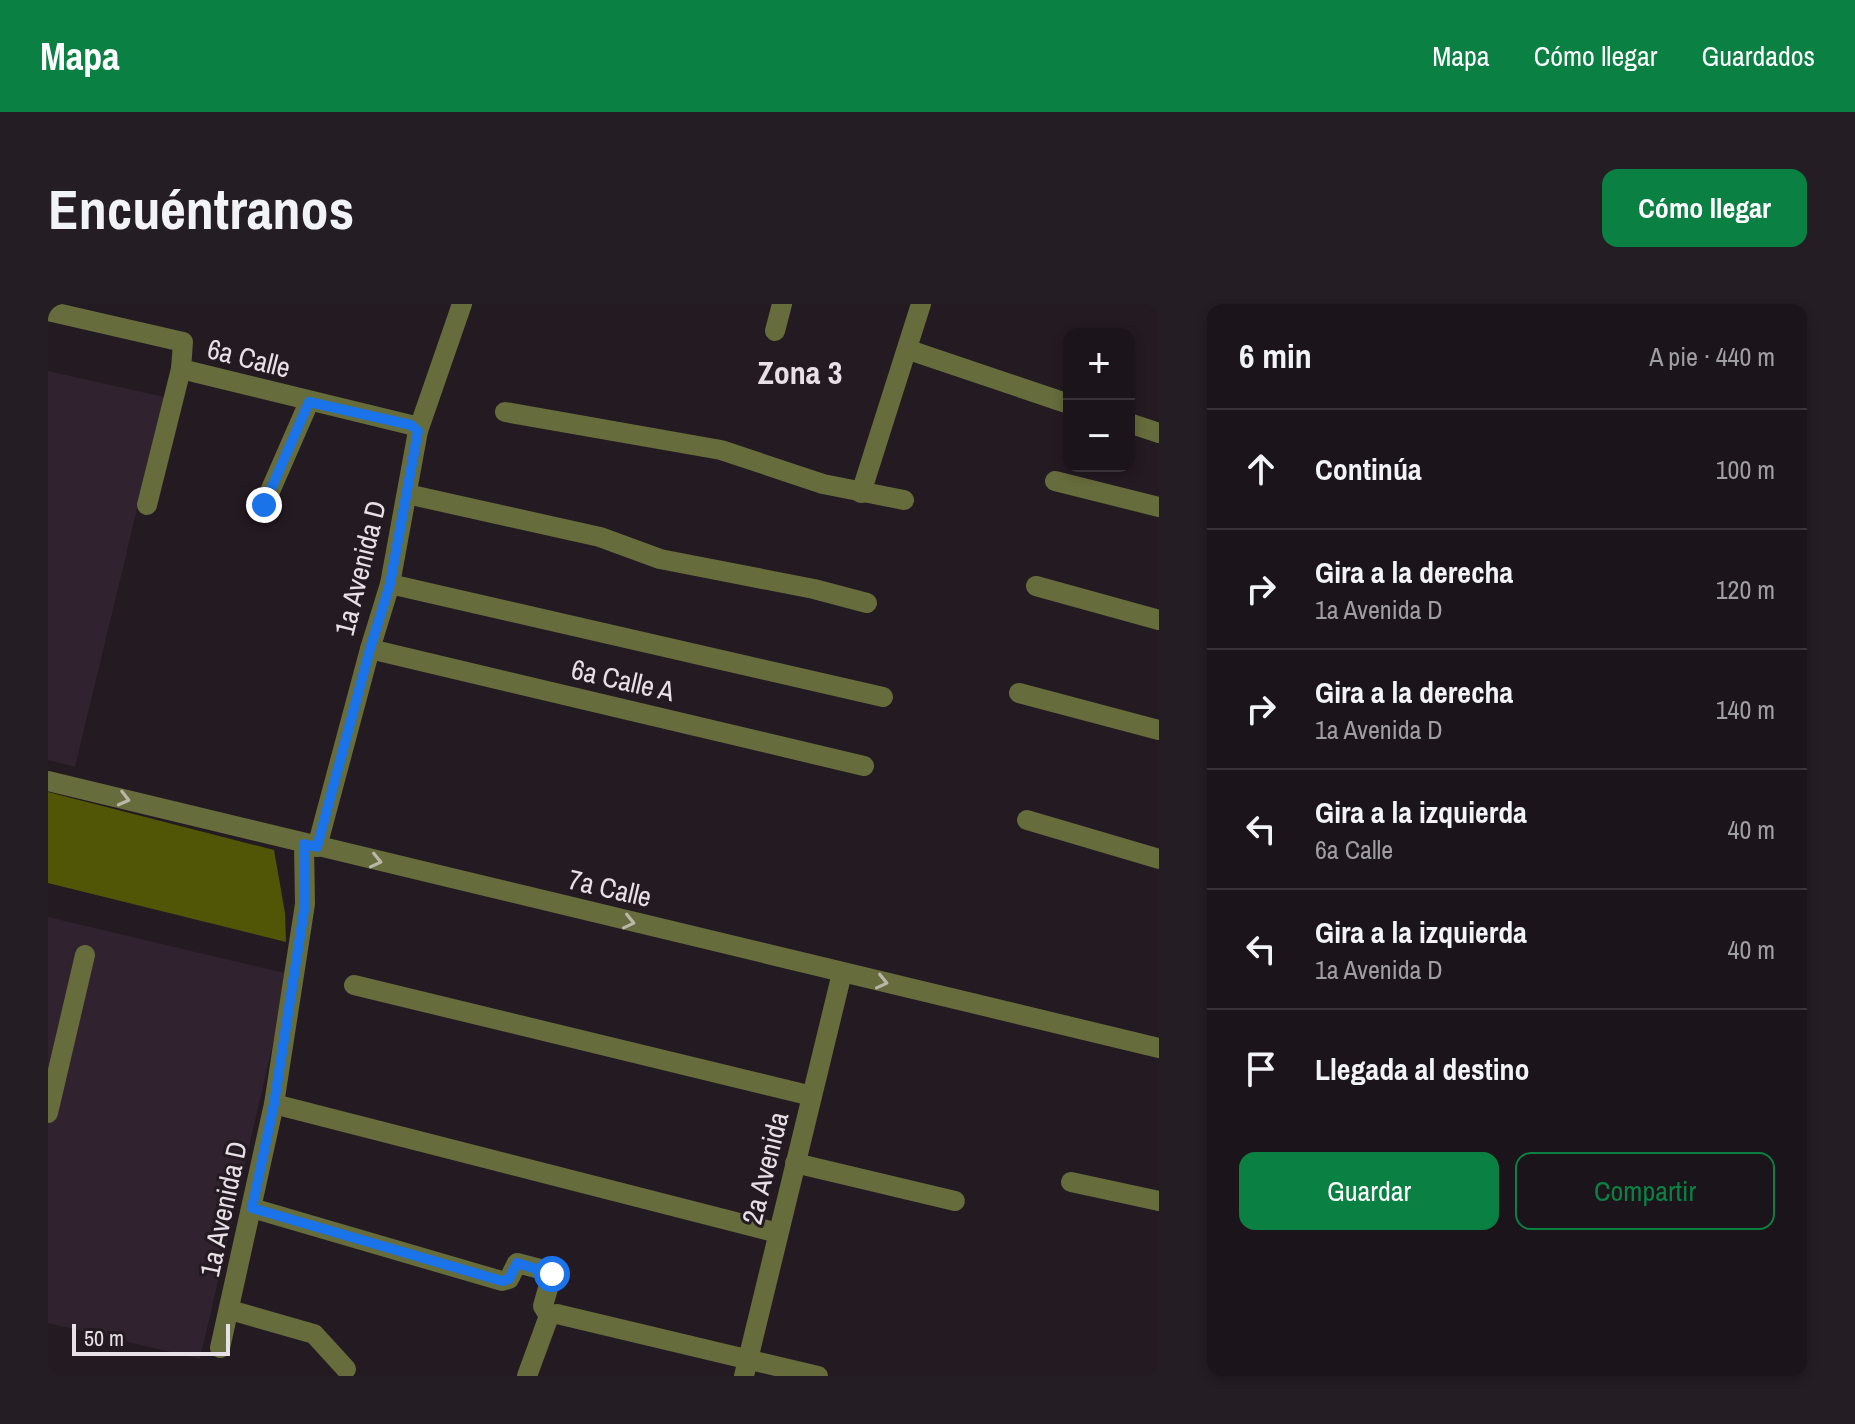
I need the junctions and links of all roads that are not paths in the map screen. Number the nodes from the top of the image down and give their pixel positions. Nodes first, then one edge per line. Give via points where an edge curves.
1 (462, 304) edge
2 (782, 304) edge
3 (921, 304) edge
4 (48, 311) edge
5 (775, 331) dead end
6 (909, 350) junction
7 (181, 369) junction
8 (309, 402) junction
9 (1063, 402) edge
10 (505, 412) dead end
11 (1135, 425) edge
12 (418, 431) junction
13 (1159, 433) edge
14 (1055, 481) dead end
15 (861, 493) junction
16 (407, 494) junction
17 (904, 500) dead end
18 (147, 505) dead end
19 (264, 505) dead end
20 (1159, 507) edge
21 (390, 584) junction
22 (1036, 586) dead end
23 (867, 603) dead end
24 (1159, 620) edge
25 (370, 649) junction
26 (1019, 693) dead end
27 (883, 697) dead end
28 (1159, 730) edge
29 (864, 766) dead end
30 (48, 781) edge
31 (1027, 820) dead end
32 (310, 845) junction
33 (1159, 859) edge
34 (85, 955) dead end
35 (842, 973) junction
36 (354, 985) dead end
37 (1159, 1048) edge
38 (812, 1096) junction
39 (274, 1104) junction
40 (48, 1113) edge
41 (795, 1163) junction
42 (1071, 1182) dead end
43 (955, 1201) dead end
44 (1159, 1201) edge
45 (252, 1208) junction
46 (778, 1233) junction
47 (230, 1310) junction
48 (549, 1316) junction
49 (220, 1348) dead end
50 (746, 1368) edge
51 (346, 1369) dead end
52 (527, 1376) edge
53 (818, 1376) edge

1 - 12 street, 1a Avenida D
2 - 5 street
3 - 6 street
4 - 7 street, 6a Calle via 181,339
6 - 9 street
6 - 15 street
7 - 8 street, 6a Calle
7 - 18 street
8 - 12 street, 6a Calle
8 - 19 street
10 - 15 street via 721,450
11 - 13 street
12 - 16 street, 1a Avenida D
14 - 20 street
15 - 17 street
16 - 21 street, 1a Avenida D
16 - 23 street via 600,537 660,559
21 - 25 street, 1a Avenida D
21 - 27 street
22 - 24 street
25 - 29 street, 6a Calle A
25 - 32 street, 1a Avenida D
26 - 28 street
30 -> 32 street, 7a Calle
31 - 33 street
32 -> 35 street, 7a Calle
32 - 39 street, 1a Avenida D
34 - 40 street
35 -> 37 street, 7a Calle
35 - 38 street, 2a Avenida
36 - 38 street
38 - 41 street, 2a Avenida
39 - 45 street, 1a Avenida D
39 - 46 street
41 - 43 street
41 - 46 street, 2a Avenida
42 - 44 street
45 - 47 street, 1a Avenida D
45 - 48 street via 502,1281 509,1279 517,1263 548,1271 551,1281 542,1302
46 - 50 street, 2a Avenida
47 - 49 street, 1a Avenida D
47 - 51 street via 314,1334
48 - 50 street
48 - 52 street
50 - 53 street

